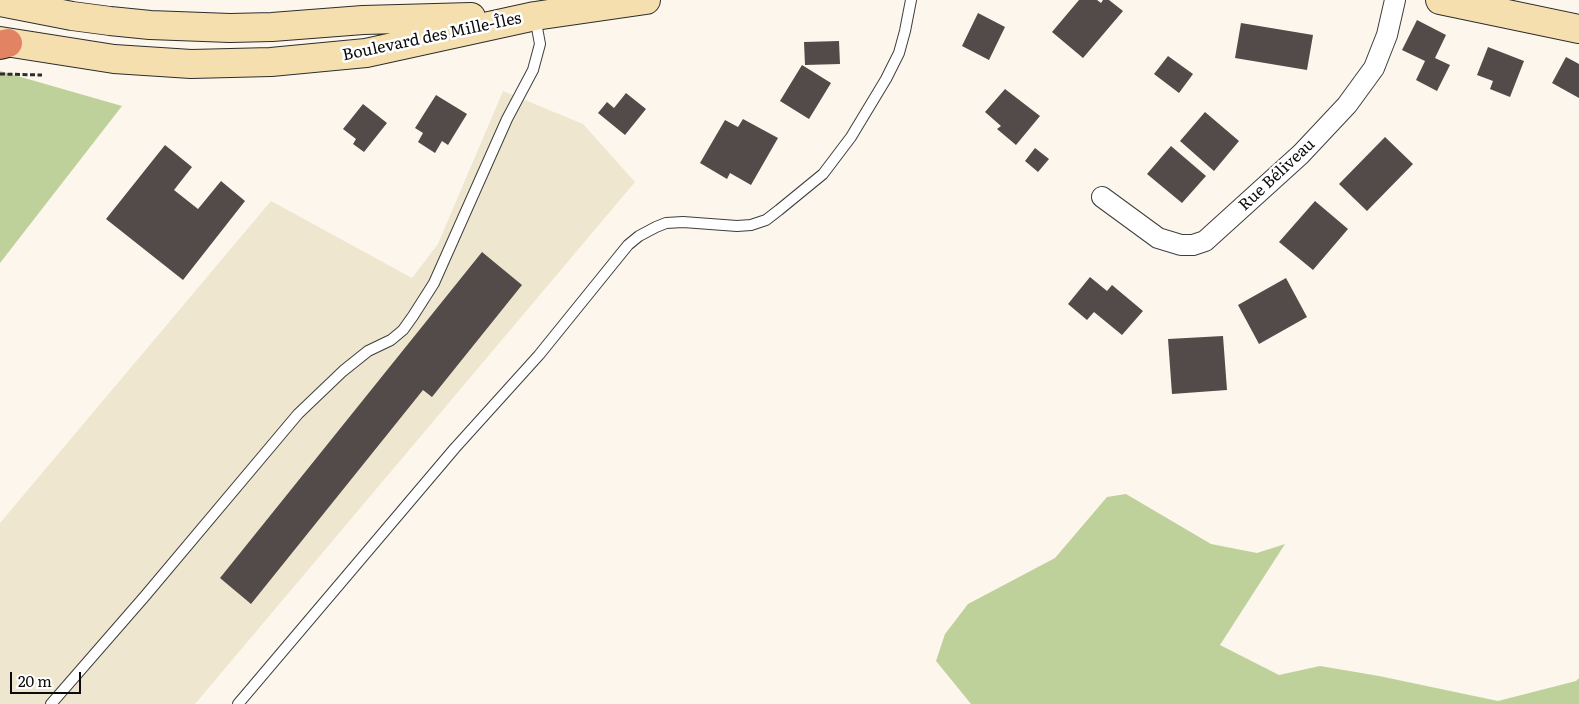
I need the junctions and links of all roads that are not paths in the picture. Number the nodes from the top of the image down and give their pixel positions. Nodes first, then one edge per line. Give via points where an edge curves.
1 (646, 0) edge
2 (910, 0) edge
3 (1395, 0) edge
4 (1440, 0) edge
5 (0, 2) edge
6 (535, 16) junction
7 (1579, 29) edge
8 (3, 43) edge
9 (1102, 197) dead end
10 (51, 704) edge
11 (238, 704) edge

1 - 6 street, Boulevard des Mille-Îles
2 - 11 lane via 899,53 851,137 823,174 766,220 737,226 666,223 628,245 539,355 455,448
3 - 9 street, Rue Béliveau via 1387,35 1374,68 1347,105 1302,154 1205,241 1181,245 1158,238
4 - 7 street
5 - 6 street, Boulevard des Mille-Îles via 110,21 230,28 363,20
6 - 8 street, Boulevard des Mille-Îles via 366,53 271,62 191,64 132,61
6 - 10 lane via 540,44 534,70 507,119 434,284 413,316 403,330 368,351 298,414

